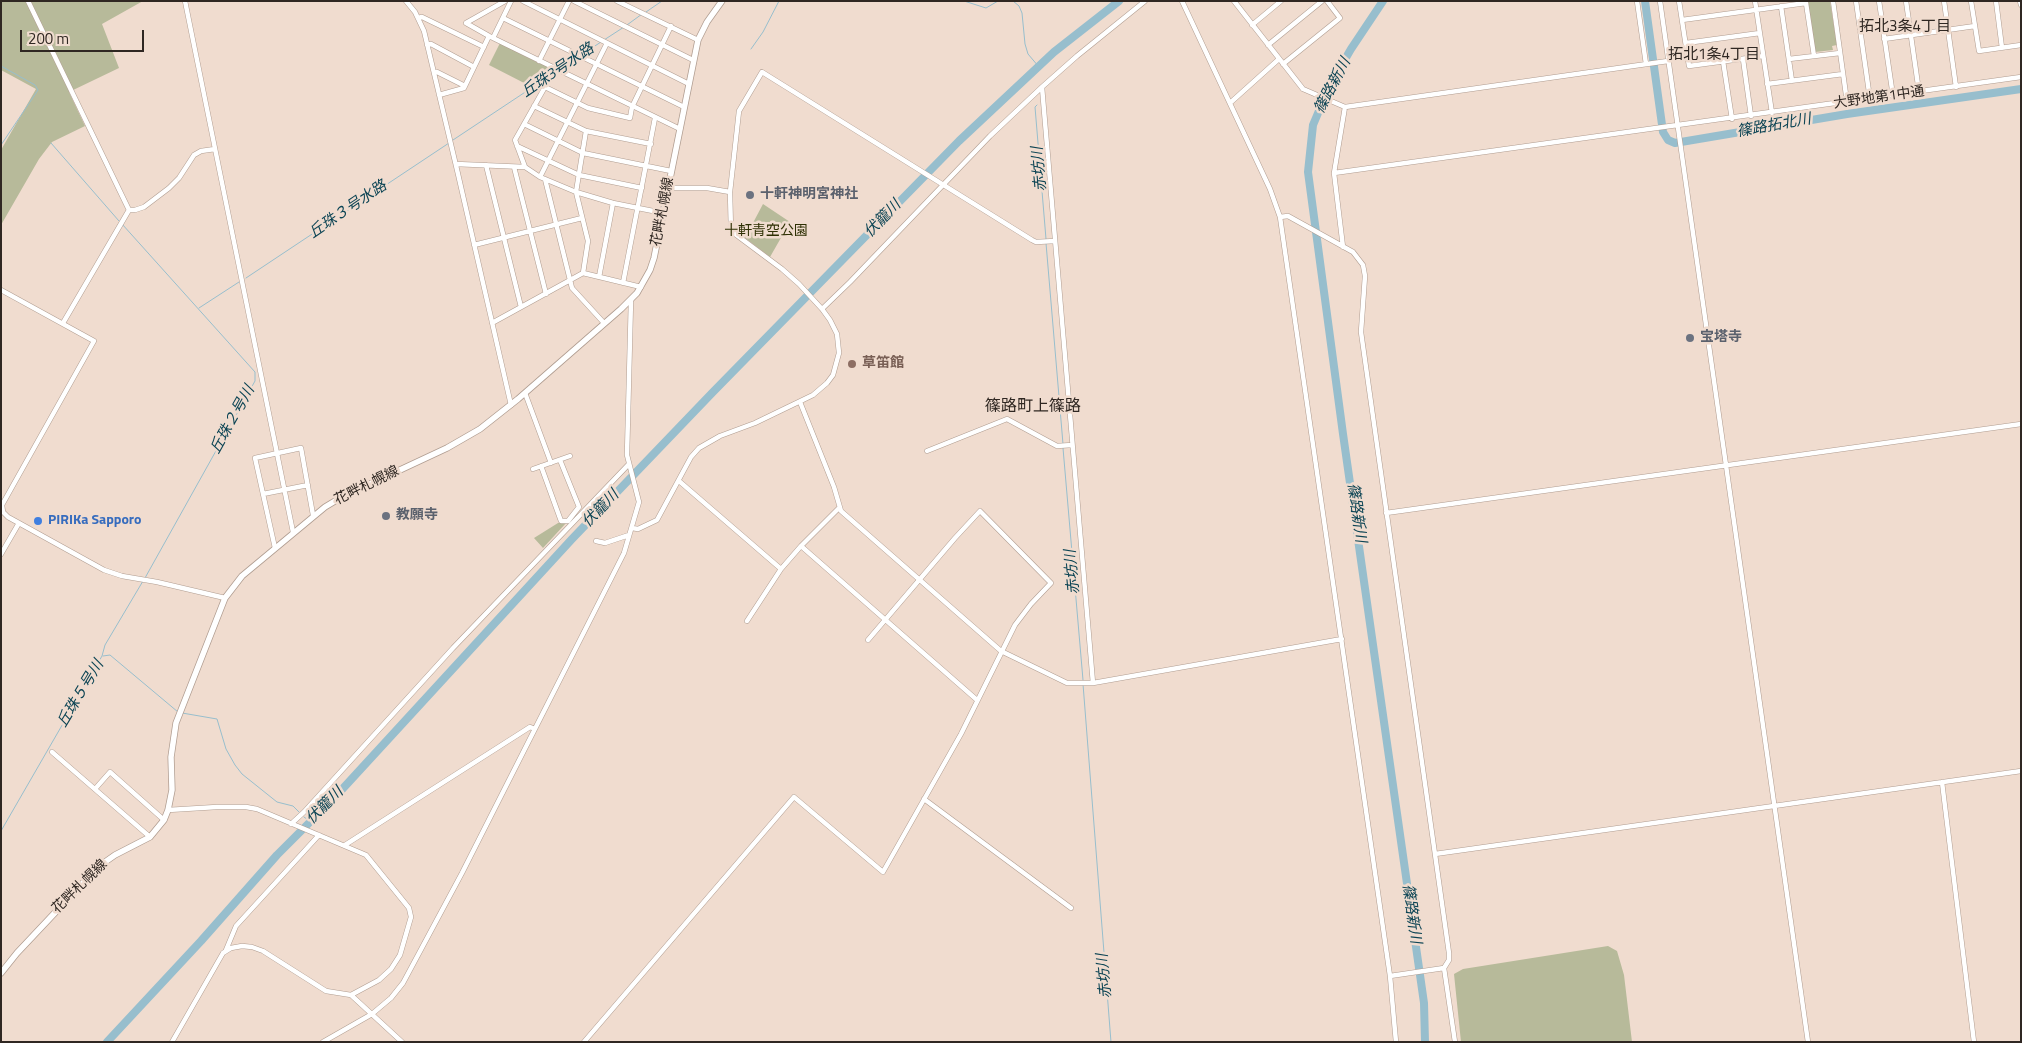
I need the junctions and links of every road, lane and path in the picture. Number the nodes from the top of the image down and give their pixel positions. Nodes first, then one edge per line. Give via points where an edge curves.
1 (28, 1) edge
2 (185, 1) edge
3 (406, 1) edge
4 (505, 1) edge
5 (511, 1) edge
6 (523, 1) edge
7 (569, 1) edge
8 (574, 1) edge
9 (617, 1) edge
10 (722, 1) edge
11 (1145, 1) edge
12 (1182, 1) edge
13 (1281, 1) edge
14 (1322, 1) edge
15 (1327, 1) edge
16 (1637, 1) edge
17 (1660, 1) edge
18 (1679, 1) edge
19 (1755, 1) edge
20 (1833, 1) edge
21 (1856, 1) edge
22 (1879, 1) edge
23 (1906, 1) edge
24 (1944, 1) edge
25 (1971, 1) edge
26 (1996, 1) edge
27 (1237, 2) edge
28 (1781, 6) junction
29 (1756, 9) junction
30 (418, 18) junction
31 (503, 18) junction
32 (560, 20) junction
33 (1682, 20) junction
34 (1252, 25) junction
35 (671, 26) junction
36 (1975, 26) junction
37 (1948, 30) junction
38 (1760, 32) junction
39 (1911, 35) junction
40 (491, 37) junction
41 (1884, 39) junction
42 (698, 40) junction
43 (549, 41) junction
44 (604, 42) junction
45 (1686, 43) junction
46 (427, 45) junction
47 (662, 45) junction
48 (1268, 45) junction
49 (2021, 45) edge
50 (484, 47) junction
51 (2002, 48) junction
52 (1840, 53) junction
53 (1763, 56) junction
54 (1814, 56) junction
55 (1279, 59) junction
56 (1743, 59) junction
57 (1789, 59) junction
58 (693, 60) junction
59 (540, 61) junction
60 (1668, 61) junction
61 (1723, 61) junction
62 (596, 64) junction
63 (1283, 64) junction
64 (1647, 64) junction
65 (652, 65) junction
66 (474, 67) junction
67 (434, 73) junction
68 (1843, 74) junction
69 (2021, 77) edge
70 (1792, 81) junction
71 (586, 84) junction
72 (689, 84) junction
73 (1767, 84) junction
74 (465, 86) junction
75 (642, 87) junction
76 (1042, 87) junction
77 (1956, 87) junction
78 (1919, 92) junction
79 (440, 95) junction
80 (1892, 96) junction
81 (1870, 99) junction
82 (1847, 102) junction
83 (577, 103) junction
84 (1230, 103) junction
85 (534, 106) junction
86 (632, 107) junction
87 (684, 107) junction
88 (1345, 107) junction
89 (1772, 113) junction
90 (1751, 116) junction
91 (655, 118) junction
92 (1732, 119) junction
93 (567, 122) junction
94 (524, 124) junction
95 (1678, 124) junction
96 (680, 129) junction
97 (586, 131) junction
98 (558, 142) junction
99 (651, 144) junction
100 (518, 146) junction
101 (215, 149) junction
102 (583, 153) junction
103 (548, 161) junction
104 (456, 164) junction
105 (486, 166) junction
106 (514, 166) junction
107 (646, 166) junction
108 (525, 167) junction
109 (671, 171) junction
110 (1334, 173) junction
111 (579, 175) junction
112 (543, 178) junction
113 (942, 184) junction
114 (642, 188) junction
115 (668, 188) junction
116 (576, 192) junction
117 (730, 192) junction
118 (613, 203) junction
119 (638, 208) junction
120 (129, 210) junction
121 (663, 213) junction
122 (1280, 217) junction
123 (582, 218) junction
124 (557, 224) junction
125 (530, 231) junction
126 (504, 238) junction
127 (1055, 241) junction
128 (474, 245) junction
129 (1340, 245) junction
130 (583, 273) junction
131 (599, 277) junction
132 (570, 280) junction
133 (623, 283) junction
134 (641, 287) junction
135 (1, 290) edge
136 (546, 294) junction
137 (631, 299) junction
138 (521, 307) junction
139 (820, 307) junction
140 (492, 322) junction
141 (63, 323) junction
142 (604, 324) junction
143 (525, 393) junction
144 (800, 402) junction
145 (511, 405) junction
146 (2021, 424) edge
147 (1071, 445) junction
148 (927, 451) dead end
149 (278, 453) junction
150 (570, 456) dead end
151 (560, 460) junction
152 (551, 463) junction
153 (541, 466) junction
154 (629, 466) junction
155 (1726, 466) junction
156 (534, 469) dead end
157 (679, 481) junction
158 (308, 485) junction
159 (286, 490) junction
160 (263, 494) junction
161 (2, 506) edge
162 (839, 508) junction
163 (1386, 513) junction
164 (313, 515) junction
165 (19, 523) junction
166 (632, 528) junction
167 (293, 532) junction
168 (630, 535) junction
169 (596, 541) dead end
170 (801, 546) junction
171 (275, 548) junction
172 (1, 554) edge
173 (781, 569) junction
174 (920, 579) junction
175 (225, 598) junction
176 (885, 620) junction
177 (747, 621) dead end
178 (1342, 639) junction
179 (868, 640) dead end
180 (1001, 651) junction
181 (1091, 683) junction
182 (977, 700) junction
183 (535, 729) junction
184 (52, 752) dead end
185 (2021, 771) edge
186 (1942, 782) junction
187 (95, 788) junction
188 (924, 799) junction
189 (1774, 806) junction
190 (168, 810) junction
191 (164, 820) junction
192 (294, 825) junction
193 (317, 834) junction
194 (150, 838) junction
195 (345, 845) junction
196 (1435, 854) junction
197 (1071, 908) dead end
198 (226, 951) junction
199 (1444, 968) junction
200 (1, 973) edge
201 (1390, 976) junction
202 (351, 995) junction
203 (372, 1014) junction
204 (172, 1042) edge
205 (323, 1042) edge
206 (402, 1042) edge
207 (584, 1042) edge
208 (1396, 1042) edge
209 (1455, 1042) edge
210 (1808, 1042) edge
211 (1974, 1042) edge

1 - 120 street
2 - 101 street
3 - 30 street
4 - 40 street via 466,23
5 - 31 street
6 - 32 street
7 - 32 street
8 - 47 street
9 - 35 street
10 - 42 main road, 花畔札幌線
11 - 76 street
12 - 84 street
13 - 34 street
14 - 48 street
15 - 63 street via 1340,18
16 - 64 street
17 - 60 street
18 - 33 street
19 - 29 street
20 - 52 street
21 - 81 street
22 - 41 street
23 - 39 street
24 - 37 street
25 - 36 street
26 - 51 street
27 - 34 street
28 - 29 street
28 - 54 street via 1806,3
28 - 57 street
29 - 33 street
29 - 38 street
30 - 46 street
30 - 50 street via 422,17
31 - 40 street
31 - 43 street
32 - 43 street
32 - 44 street
33 - 45 street
34 - 48 street
35 - 42 street
35 - 47 street
36 - 37 street
36 - 51 street via 1979,51
37 - 39 street
37 - 77 street
38 - 45 street
38 - 53 street
39 - 41 street
39 - 78 street
40 - 50 street
40 - 59 street
41 - 80 street
42 - 58 main road, 花畔札幌線
43 - 59 street
43 - 62 street
44 - 62 street
44 - 65 street
45 - 61 street via 1689,66
46 - 66 street via 431,44
46 - 67 street
47 - 58 street
47 - 65 street
48 - 55 street
49 - 51 street
50 - 66 street
52 - 54 street
52 - 68 street
53 - 56 street
53 - 73 street
54 - 57 street
55 - 63 street
55 - 84 street
56 - 61 street
56 - 90 street
57 - 70 street
58 - 72 main road, 花畔札幌線
59 - 71 street
60 - 64 street
60 - 95 street
61 - 92 street
62 - 71 street
62 - 75 street
63 - 88 street via 1305,90
64 - 88 street
65 - 72 street
65 - 75 street
66 - 74 street
67 - 74 street
67 - 79 street
68 - 70 street
68 - 82 street
69 - 77 street, 大野地第1中通
70 - 73 street
71 - 83 street
71 - 86 street
72 - 87 main road, 花畔札幌線
73 - 89 street
74 - 79 street
75 - 86 street
75 - 87 street
76 - 113 street
76 - 127 street
77 - 78 street, 大野地第1中通
78 - 80 street, 大野地第1中通
79 - 104 street
80 - 81 street, 大野地第1中通
81 - 82 street, 大野地第1中通
82 - 89 street, 大野地第1中通
83 - 85 street via 544,86
83 - 86 street via 630,118
83 - 93 street
84 - 122 street
85 - 93 street
85 - 94 street
86 - 91 street
87 - 96 main road, 花畔札幌線
88 - 110 street
89 - 90 street, 大野地第1中通
90 - 92 street, 大野地第1中通
91 - 96 street
91 - 99 street
92 - 95 street, 大野地第1中通
93 - 97 street
93 - 98 street
94 - 98 street
94 - 100 street via 515,140
95 - 110 street, 大野地第1中通
95 - 155 street
96 - 109 main road, 花畔札幌線
97 - 99 street
97 - 102 street
98 - 102 street
98 - 103 street
99 - 107 street
100 - 103 street
100 - 108 street
101 - 120 street via 194,155 169,188 144,207
101 - 149 street
102 - 107 street
102 - 111 street
103 - 111 street
103 - 112 street
104 - 105 street
104 - 128 street
105 - 106 street
105 - 126 street
106 - 108 street
106 - 125 street
107 - 109 street
107 - 114 street
108 - 112 street
109 - 115 main road, 花畔札幌線
110 - 129 street
111 - 114 street
111 - 116 street
112 - 116 street
112 - 124 street
113 - 117 street via 762,72 739,111
113 - 127 street via 1032,240
113 - 139 street via 857,275
114 - 119 street
115 - 117 street via 707,188
115 - 121 main road, 花畔札幌線
116 - 118 street
116 - 123 street
117 - 139 street via 731,231 782,269
118 - 119 street
118 - 131 street
119 - 121 street
119 - 133 street
120 - 141 street
121 - 134 main road, 花畔札幌線 via 654,258
122 - 129 street via 1290,218
122 - 178 street
123 - 124 street
123 - 130 street via 588,242
124 - 125 street
124 - 132 street
125 - 126 street
125 - 136 street
126 - 128 street
126 - 138 street
127 - 147 street
128 - 140 street
129 - 163 street via 1359,258 1364,270 1360,332
130 - 131 street
130 - 132 street
131 - 133 street
132 - 136 street
132 - 142 street via 572,288
133 - 134 street
134 - 137 main road, 花畔札幌線
135 - 141 street
136 - 138 street
137 - 142 main road, 花畔札幌線
137 - 154 street
138 - 140 street
139 - 144 street via 837,334 839,353 827,383
140 - 145 street
141 - 161 street via 94,341
142 - 143 main road, 花畔札幌線
143 - 145 main road, 花畔札幌線
143 - 152 street
144 - 157 street via 708,442 691,457
144 - 162 street via 834,487
145 - 164 main road, 花畔札幌線 via 462,440 340,498
146 - 155 street
147 - 148 street via 1059,446 1008,419
147 - 181 street
149 - 158 street via 300,448
149 - 159 street
149 - 160 street via 255,458
150 - 151 street
151 - 152 street
151 - 153 street via 579,507 568,521 561,521
152 - 153 street
153 - 156 street
154 - 166 street via 639,502
154 - 192 street via 452,648
155 - 163 street
155 - 189 street
157 - 166 street via 658,520 644,527
157 - 173 street
158 - 159 street
158 - 164 street
159 - 160 street
159 - 167 street
160 - 171 street
161 - 165 street via 8,518
162 - 170 street
162 - 174 street
163 - 196 street
164 - 167 main road, 花畔札幌線
165 - 172 street
165 - 175 street via 104,570
166 - 168 street
167 - 171 main road, 花畔札幌線
168 - 169 street via 605,543
168 - 183 street via 624,553
170 - 173 street
170 - 176 street
171 - 175 main road, 花畔札幌線 via 242,576
173 - 177 street
174 - 176 street
174 - 180 street
174 - 180 street via 980,511 1051,583 1015,625
175 - 190 main road, 花畔札幌線 via 180,712 172,742 172,790
176 - 179 street
176 - 182 street
178 - 181 street
178 - 201 street
180 - 181 street via 1066,682
180 - 182 street
182 - 188 street
183 - 195 street via 530,727
183 - 203 street via 403,983
184 - 187 street
185 - 186 street
186 - 189 street
186 - 211 street
187 - 191 street via 110,772
187 - 194 street
188 - 197 street
188 - 207 street via 882,872 794,797
189 - 196 street
189 - 210 street
190 - 191 main road, 花畔札幌線
190 - 192 street via 246,807
191 - 194 main road, 花畔札幌線
192 - 193 street
193 - 195 street
193 - 198 street via 236,926
194 - 200 main road, 花畔札幌線 via 98,867
195 - 202 street via 366,855 409,908 411,917 400,955 391,969 379,980
196 - 199 street via 1449,953
198 - 202 street via 242,946 252,947 326,991
198 - 204 street
199 - 201 street
199 - 209 street
201 - 208 street
202 - 203 street
203 - 205 street
203 - 206 street

